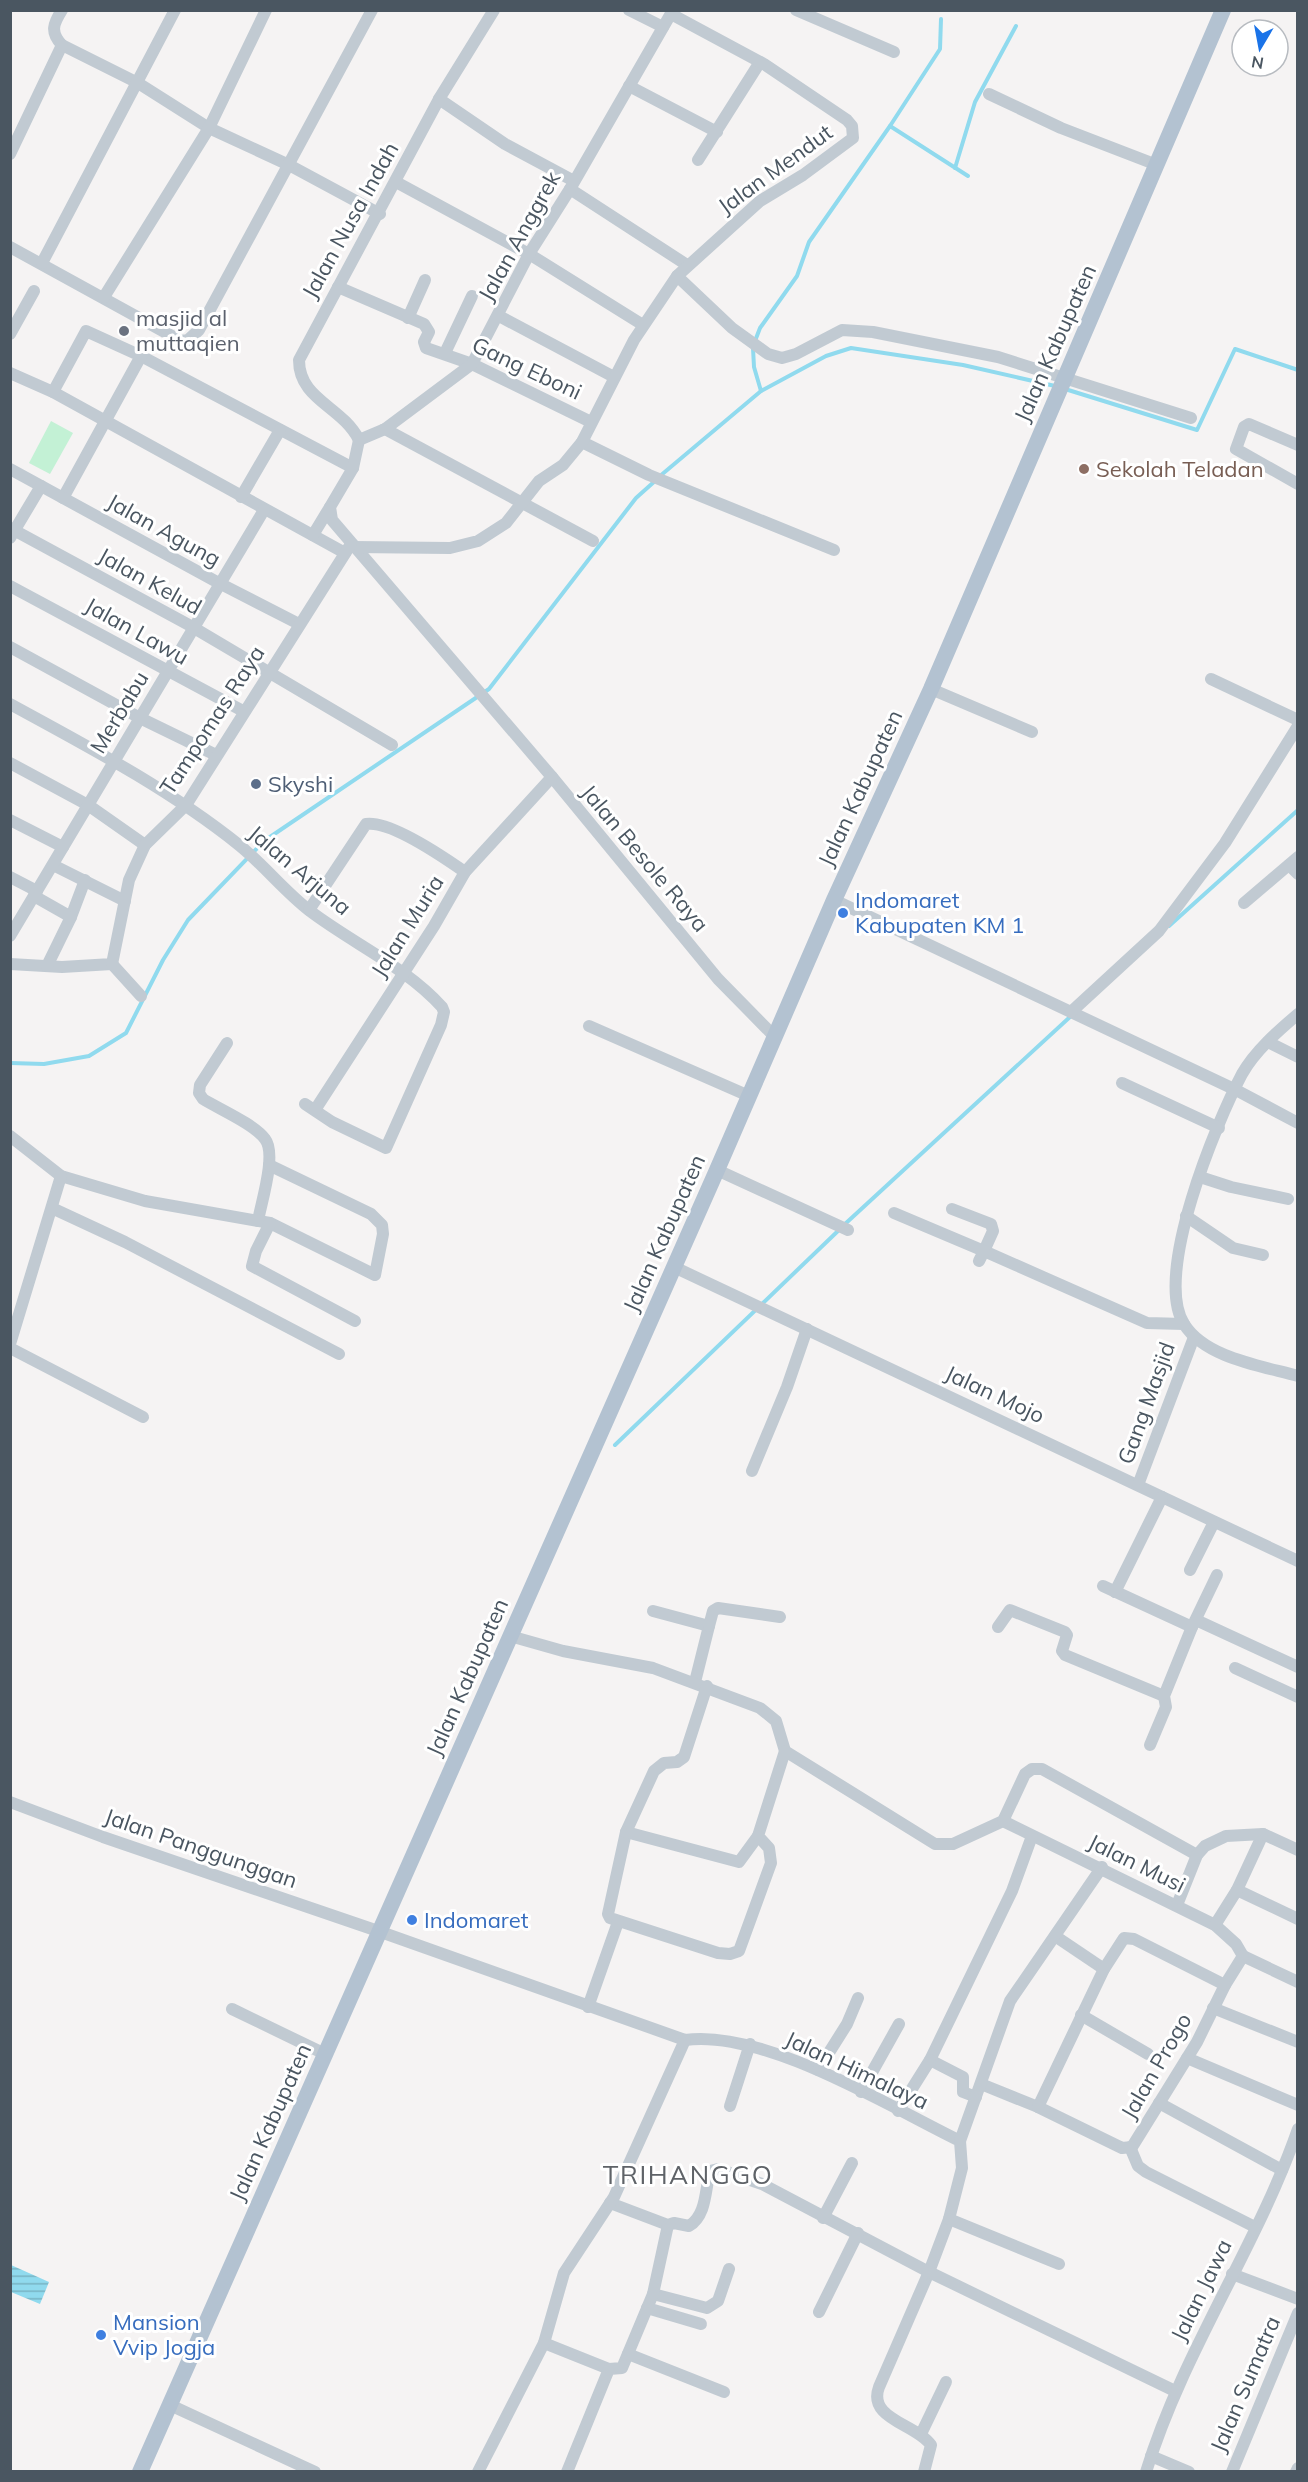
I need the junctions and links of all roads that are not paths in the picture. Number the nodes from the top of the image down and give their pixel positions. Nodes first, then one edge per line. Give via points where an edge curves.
1 (62, 10) edge
2 (175, 10) edge
3 (266, 10) edge
4 (372, 10) edge
5 (494, 10) edge
6 (629, 10) edge
7 (796, 10) edge
8 (1223, 10) edge
9 (672, 12) edge
10 (663, 27) junction
11 (62, 45) junction
12 (894, 52) dead end
13 (760, 62) junction
14 (138, 83) junction
15 (629, 86) junction
16 (989, 94) dead end
17 (440, 99) junction
18 (209, 128) junction
19 (717, 132) junction
20 (10, 154) edge
21 (698, 160) dead end
22 (289, 165) junction
23 (1157, 165) junction
24 (396, 182) junction
25 (572, 185) junction
26 (380, 214) junction
27 (10, 247) edge
28 (529, 254) junction
29 (42, 263) junction
30 (687, 265) junction
31 (677, 276) junction
32 (425, 280) dead end
33 (338, 287) junction
34 (34, 291) dead end
35 (472, 296) dead end
36 (104, 297) junction
37 (499, 316) junction
38 (408, 318) junction
39 (643, 325) junction
40 (11, 332) edge
41 (445, 353) junction
42 (141, 356) junction
43 (472, 364) junction
44 (10, 373) edge
45 (614, 377) junction
46 (1062, 384) junction
47 (53, 392) junction
48 (1191, 418) dead end
49 (105, 421) junction
50 (591, 422) junction
51 (385, 429) junction
52 (280, 430) junction
53 (359, 440) junction
54 (582, 442) junction
55 (1298, 445) edge
56 (353, 468) junction
57 (10, 469) edge
58 (1298, 484) edge
59 (41, 486) junction
60 (241, 497) junction
61 (63, 498) junction
62 (522, 501) junction
63 (330, 507) junction
64 (264, 510) junction
65 (12, 532) edge
66 (313, 535) junction
67 (593, 541) dead end
68 (350, 548) junction
69 (834, 550) dead end
70 (220, 584) junction
71 (10, 586) edge
72 (299, 624) junction
73 (194, 629) junction
74 (10, 647) edge
75 (168, 672) junction
76 (268, 672) junction
77 (1211, 678) dead end
78 (931, 689) junction
79 (10, 704) edge
80 (243, 711) junction
81 (140, 718) junction
82 (1298, 720) edge
83 (1298, 726) edge
84 (1032, 732) dead end
85 (392, 745) dead end
86 (216, 755) junction
87 (115, 761) junction
88 (10, 763) edge
89 (552, 777) junction
90 (88, 805) junction
91 (186, 805) junction
92 (10, 820) edge
93 (145, 845) junction
94 (63, 847) junction
95 (53, 865) junction
96 (1295, 865) edge
97 (465, 872) junction
98 (10, 877) edge
99 (85, 880) junction
100 (36, 893) junction
101 (834, 900) junction
102 (125, 901) junction
103 (1244, 903) dead end
104 (309, 910) junction
105 (70, 917) junction
106 (10, 936) edge
107 (10, 964) edge
108 (47, 966) junction
109 (113, 966) junction
110 (402, 975) junction
111 (141, 996) dead end
112 (1076, 1014) junction
113 (1298, 1014) edge
114 (589, 1026) dead end
115 (774, 1036) junction
116 (1268, 1042) junction
117 (226, 1043) dead end
118 (1298, 1057) edge
119 (1122, 1083) dead end
120 (1236, 1090) junction
121 (749, 1096) junction
122 (1298, 1123) edge
123 (1219, 1128) junction
124 (10, 1136) edge
125 (387, 1146) joint
126 (269, 1166) junction
127 (717, 1170) junction
128 (61, 1176) junction
129 (1200, 1177) junction
130 (1288, 1199) dead end
131 (54, 1209) junction
132 (952, 1209) dead end
133 (894, 1213) dead end
134 (1186, 1216) junction
135 (264, 1222) junction
136 (848, 1230) dead end
137 (1263, 1255) dead end
138 (981, 1256) junction
139 (674, 1268) junction
140 (355, 1321) dead end
141 (1184, 1324) junction
142 (807, 1329) junction
143 (1194, 1336) junction
144 (11, 1341) edge
145 (339, 1354) dead end
146 (1298, 1376) edge
147 (143, 1416) dead end
148 (752, 1471) dead end
149 (1138, 1485) junction
150 (1162, 1497) junction
151 (1215, 1522) junction
152 (1298, 1561) edge
153 (1190, 1570) dead end
154 (1217, 1575) dead end
155 (1103, 1586) dead end
156 (1115, 1592) junction
157 (653, 1611) dead end
158 (780, 1617) dead end
159 (1194, 1623) junction
160 (709, 1626) junction
161 (998, 1627) dead end
162 (510, 1636) junction
163 (1298, 1667) edge
164 (1235, 1668) dead end
165 (701, 1684) junction
166 (1164, 1696) junction
167 (1298, 1697) edge
168 (1150, 1745) dead end
169 (785, 1751) junction
170 (10, 1802) edge
171 (1003, 1821) junction
172 (626, 1832) junction
173 (1263, 1834) junction
174 (758, 1836) junction
175 (1032, 1836) junction
176 (1298, 1850) edge
177 (1197, 1855) junction
178 (1102, 1868) junction
179 (1237, 1890) junction
180 (1177, 1905) junction
181 (1298, 1919) edge
182 (618, 1922) junction
183 (1215, 1925) junction
184 (378, 1931) junction
185 (1055, 1936) junction
186 (1243, 1956) junction
187 (1104, 1969) junction
188 (1298, 1982) edge
189 (1225, 1985) junction
190 (858, 1998) dead end
191 (588, 2007) junction
192 (232, 2008) dead end
193 (1213, 2008) junction
194 (1081, 2015) junction
195 (899, 2024) dead end
196 (685, 2040) junction
197 (1298, 2042) edge
198 (750, 2044) junction
199 (324, 2054) junction
200 (1148, 2054) dead end
201 (1187, 2058) junction
202 (930, 2060) junction
203 (818, 2070) junction
204 (981, 2084) junction
205 (861, 2092) junction
206 (976, 2097) junction
207 (1159, 2103) junction
208 (1298, 2104) edge
209 (730, 2106) dead end
210 (1038, 2107) junction
211 (898, 2110) junction
212 (1298, 2129) edge
213 (960, 2141) junction
214 (1130, 2147) junction
215 (852, 2163) dead end
216 (1282, 2170) junction
217 (610, 2203) junction
218 (823, 2218) junction
219 (949, 2219) junction
220 (668, 2225) junction
221 (1256, 2228) junction
222 (858, 2233) junction
223 (1059, 2264) dead end
224 (729, 2269) dead end
225 (929, 2272) junction
226 (1232, 2274) junction
227 (653, 2294) junction
228 (1298, 2299) edge
229 (647, 2308) junction
230 (819, 2312) dead end
231 (1298, 2313) edge
232 (702, 2325) dead end
233 (544, 2343) junction
234 (627, 2354) junction
235 (609, 2369) junction
236 (946, 2382) dead end
237 (1175, 2391) junction
238 (724, 2392) dead end
239 (170, 2405) junction
240 (921, 2434) junction
241 (1151, 2456) junction
242 (140, 2472) edge
243 (315, 2472) edge
244 (478, 2472) edge
245 (567, 2472) edge
246 (924, 2472) edge
247 (1146, 2472) edge
248 (1189, 2472) edge
249 (1232, 2472) edge

1 - 11 street via 53,27 54,36
2 - 14 street
3 - 18 street
4 - 22 street
5 - 17 street, Jalan Nusa Indah
6 - 10 street
7 - 12 street
8 - 23 main road, Jalan Kabupaten
9 - 10 street, Jalan Anggrek
9 - 13 street, Jalan Mendut
10 - 15 street, Jalan Anggrek
11 - 14 street
11 - 20 street
13 - 19 street
13 - 30 street, Jalan Mendut via 847,120 854,135 830,156 760,201
14 - 18 street
14 - 29 street
15 - 19 street
15 - 25 street, Jalan Anggrek
16 - 23 street via 1072,133
17 - 24 street, Jalan Nusa Indah
17 - 25 street
18 - 22 street
18 - 36 street
19 - 21 street
22 - 26 street
22 - 36 street via 193,337 181,341
23 - 46 main road, Jalan Kabupaten
24 - 26 street, Jalan Nusa Indah
24 - 28 street
25 - 28 street, Jalan Anggrek
25 - 30 street
26 - 33 street, Jalan Nusa Indah
27 - 29 street
28 - 37 street, Jalan Anggrek
28 - 39 street
29 - 36 street
30 - 31 street
31 - 39 street
31 - 46 street via 732,328 768,354 782,358 842,330 858,330 998,357
32 - 38 street
33 - 38 street, Gang Eboni
33 - 53 street, Jalan Nusa Indah via 299,360 299,376 346,420
34 - 40 street
35 - 41 street, Gang Eboni
37 - 43 street, Jalan Anggrek
37 - 45 street
38 - 41 street, Gang Eboni via 428,328 426,348
39 - 45 street
41 - 43 street, Gang Eboni
42 - 47 street via 86,331
42 - 49 street
42 - 52 street
43 - 50 street, Gang Eboni
43 - 51 street, Jalan Anggrek
44 - 47 street
45 - 50 street
46 - 48 street
46 - 78 main road, Jalan Kabupaten
47 - 49 street
49 - 60 street
49 - 61 street
50 - 54 street
51 - 53 street, Jalan Anggrek
51 - 62 street
52 - 56 street
52 - 60 street
53 - 56 street
54 - 62 street via 563,465 539,481
54 - 69 street via 649,475
55 - 58 street via 1249,424 1244,427 1236,449
56 - 63 street
57 - 59 street, Jalan Agung
59 - 61 street, Jalan Agung
59 - 65 street
60 - 64 street
61 - 70 street, Jalan Agung
62 - 67 street
62 - 68 street via 506,523 478,541 450,548
63 - 66 street
63 - 68 street, Jalan Besole Raya via 332,520
64 - 66 street
64 - 70 street, Merbabu
65 - 73 street, Jalan Kelud
66 - 68 street
68 - 72 street, Tampomas Raya
68 - 89 street, Jalan Besole Raya
70 - 72 street, Jalan Agung
70 - 73 street, Merbabu
71 - 75 street, Jalan Lawu
72 - 76 street, Tampomas Raya
73 - 75 street, Merbabu
73 - 76 street, Jalan Kelud
74 - 81 street
75 - 80 street, Jalan Lawu
75 - 81 street, Merbabu
76 - 80 street, Tampomas Raya
76 - 85 street, Jalan Kelud
77 - 82 street
78 - 84 street
78 - 101 main road, Jalan Kabupaten
79 - 87 street, Jalan Arjuna
80 - 86 street, Tampomas Raya
81 - 86 street
81 - 87 street, Merbabu
83 - 112 street via 1225,843 1159,931
86 - 91 street, Tampomas Raya
87 - 90 street, Merbabu
87 - 91 street, Jalan Arjuna
88 - 90 street
89 - 97 street, Jalan Muria
89 - 115 street, Jalan Besole Raya via 718,979
90 - 93 street
90 - 94 street, Merbabu
91 - 93 street, Tampomas Raya
91 - 104 street, Jalan Arjuna via 242,848
92 - 94 street
93 - 102 street, Tampomas Raya via 134,865
94 - 95 street, Merbabu
95 - 99 street
95 - 100 street, Merbabu
96 - 103 street
97 - 104 street via 382,825 366,824
97 - 110 street, Jalan Muria
98 - 100 street
99 - 102 street
99 - 105 street
100 - 105 street
100 - 106 street, Merbabu
101 - 112 street
101 - 115 main road, Jalan Kabupaten
102 - 109 street, Tampomas Raya
104 - 110 street, Jalan Arjuna
105 - 108 street
107 - 108 street
108 - 109 street
109 - 111 street
110 - 125 street, Jalan Arjuna via 444,1012
110 - 125 street, Jalan Muria via 310,1107 371,1143
112 - 120 street
113 - 116 street
114 - 121 street
115 - 121 main road, Jalan Kabupaten
116 - 118 street
116 - 120 street via 1252,1059
117 - 126 street via 199,1093 266,1140
119 - 123 street
120 - 122 street
120 - 123 street
121 - 127 main road, Jalan Kabupaten
123 - 129 street
124 - 128 street
126 - 135 street
126 - 135 street via 379,1221 383,1234 375,1275
127 - 136 street
127 - 139 main road, Jalan Kabupaten
128 - 131 street
128 - 135 street via 145,1201
129 - 130 street
129 - 134 street
131 - 144 street
131 - 145 street
132 - 138 street via 991,1224 993,1232
133 - 138 street
134 - 137 street via 1233,1248
134 - 141 street via 1174,1289
135 - 140 street via 252,1266
138 - 141 street via 1147,1323
139 - 142 street, Jalan Mojo
139 - 162 main road, Jalan Kabupaten
141 - 143 street
142 - 148 street
142 - 149 street, Jalan Mojo
143 - 146 street via 1222,1353
143 - 149 street, Gang Masjid
144 - 147 street
149 - 150 street, Jalan Mojo
150 - 151 street, Jalan Mojo
150 - 156 street
151 - 152 street, Jalan Mojo
151 - 153 street
154 - 159 street
155 - 156 street
156 - 159 street
157 - 160 street
158 - 160 street via 718,1608 713,1611
159 - 163 street
159 - 166 street
160 - 165 street
161 - 166 street via 1010,1610 1020,1612 1065,1632 1065,1655
162 - 165 street via 563,1651 653,1668
162 - 184 main road, Jalan Kabupaten
164 - 167 street
165 - 169 street via 768,1712 779,1727
165 - 172 street via 684,1757 664,1763 654,1771
166 - 168 street via 1166,1707
169 - 171 street via 935,1844 953,1844
169 - 174 street
170 - 184 street, Jalan Panggunggan
171 - 175 street, Jalan Musi
171 - 177 street via 1025,1774 1042,1769
172 - 174 street via 739,1862
172 - 182 street via 608,1915
173 - 176 street
173 - 177 street via 1226,1836 1205,1846
173 - 179 street
174 - 182 street via 769,1848 771,1863 736,1953 718,1953
175 - 178 street, Jalan Musi
175 - 202 street via 1012,1891
177 - 180 street
178 - 180 street, Jalan Musi
178 - 185 street
179 - 181 street
179 - 183 street
180 - 183 street, Jalan Musi
182 - 191 street
183 - 186 street, Jalan Musi
184 - 191 street, Jalan Himalaya
184 - 199 main road, Jalan Kabupaten
185 - 187 street
185 - 204 street via 1011,2001
186 - 188 street
186 - 189 street, Jalan Progo
187 - 189 street via 1128,1937
187 - 194 street
189 - 193 street, Jalan Progo
190 - 203 street via 847,2024
191 - 196 street, Jalan Himalaya
192 - 199 street
193 - 197 street
193 - 201 street, Jalan Progo
194 - 200 street
194 - 210 street
195 - 205 street
196 - 198 street, Jalan Himalaya via 706,2037
196 - 217 street
198 - 203 street, Jalan Himalaya
198 - 209 street
199 - 239 main road, Jalan Kabupaten
201 - 207 street, Jalan Progo
201 - 208 street
202 - 206 street via 963,2078 963,2092
202 - 211 street
203 - 205 street, Jalan Himalaya
204 - 206 street
204 - 210 street, Jalan Progo
205 - 211 street, Jalan Himalaya
206 - 213 street
207 - 214 street, Jalan Progo via 1137,2142
207 - 216 street
210 - 214 street, Jalan Progo via 1122,2148
211 - 213 street, Jalan Himalaya
212 - 216 street, Jalan Jawa
213 - 219 street via 962,2168
214 - 221 street via 1138,2166 1146,2172
215 - 218 street
216 - 221 street, Jalan Jawa
217 - 220 street
217 - 233 street via 564,2273
218 - 220 street via 762,2184 714,2169 694,2222 689,2226
218 - 222 street
219 - 223 street
219 - 225 street
220 - 227 street
221 - 226 street, Jalan Jawa
222 - 225 street
222 - 230 street
224 - 227 street via 718,2301 707,2308
225 - 237 street
225 - 240 street via 876,2399 883,2412
226 - 228 street
226 - 237 street, Jalan Jawa
227 - 229 street
229 - 232 street
229 - 234 street
231 - 249 street, Jalan Sumatra
233 - 235 street
233 - 244 street
234 - 235 street via 622,2368
234 - 238 street
235 - 245 street
236 - 240 street
237 - 241 street, Jalan Jawa
239 - 242 main road, Jalan Kabupaten
239 - 243 street
240 - 246 street via 931,2445
241 - 247 street, Jalan Jawa
241 - 248 street

